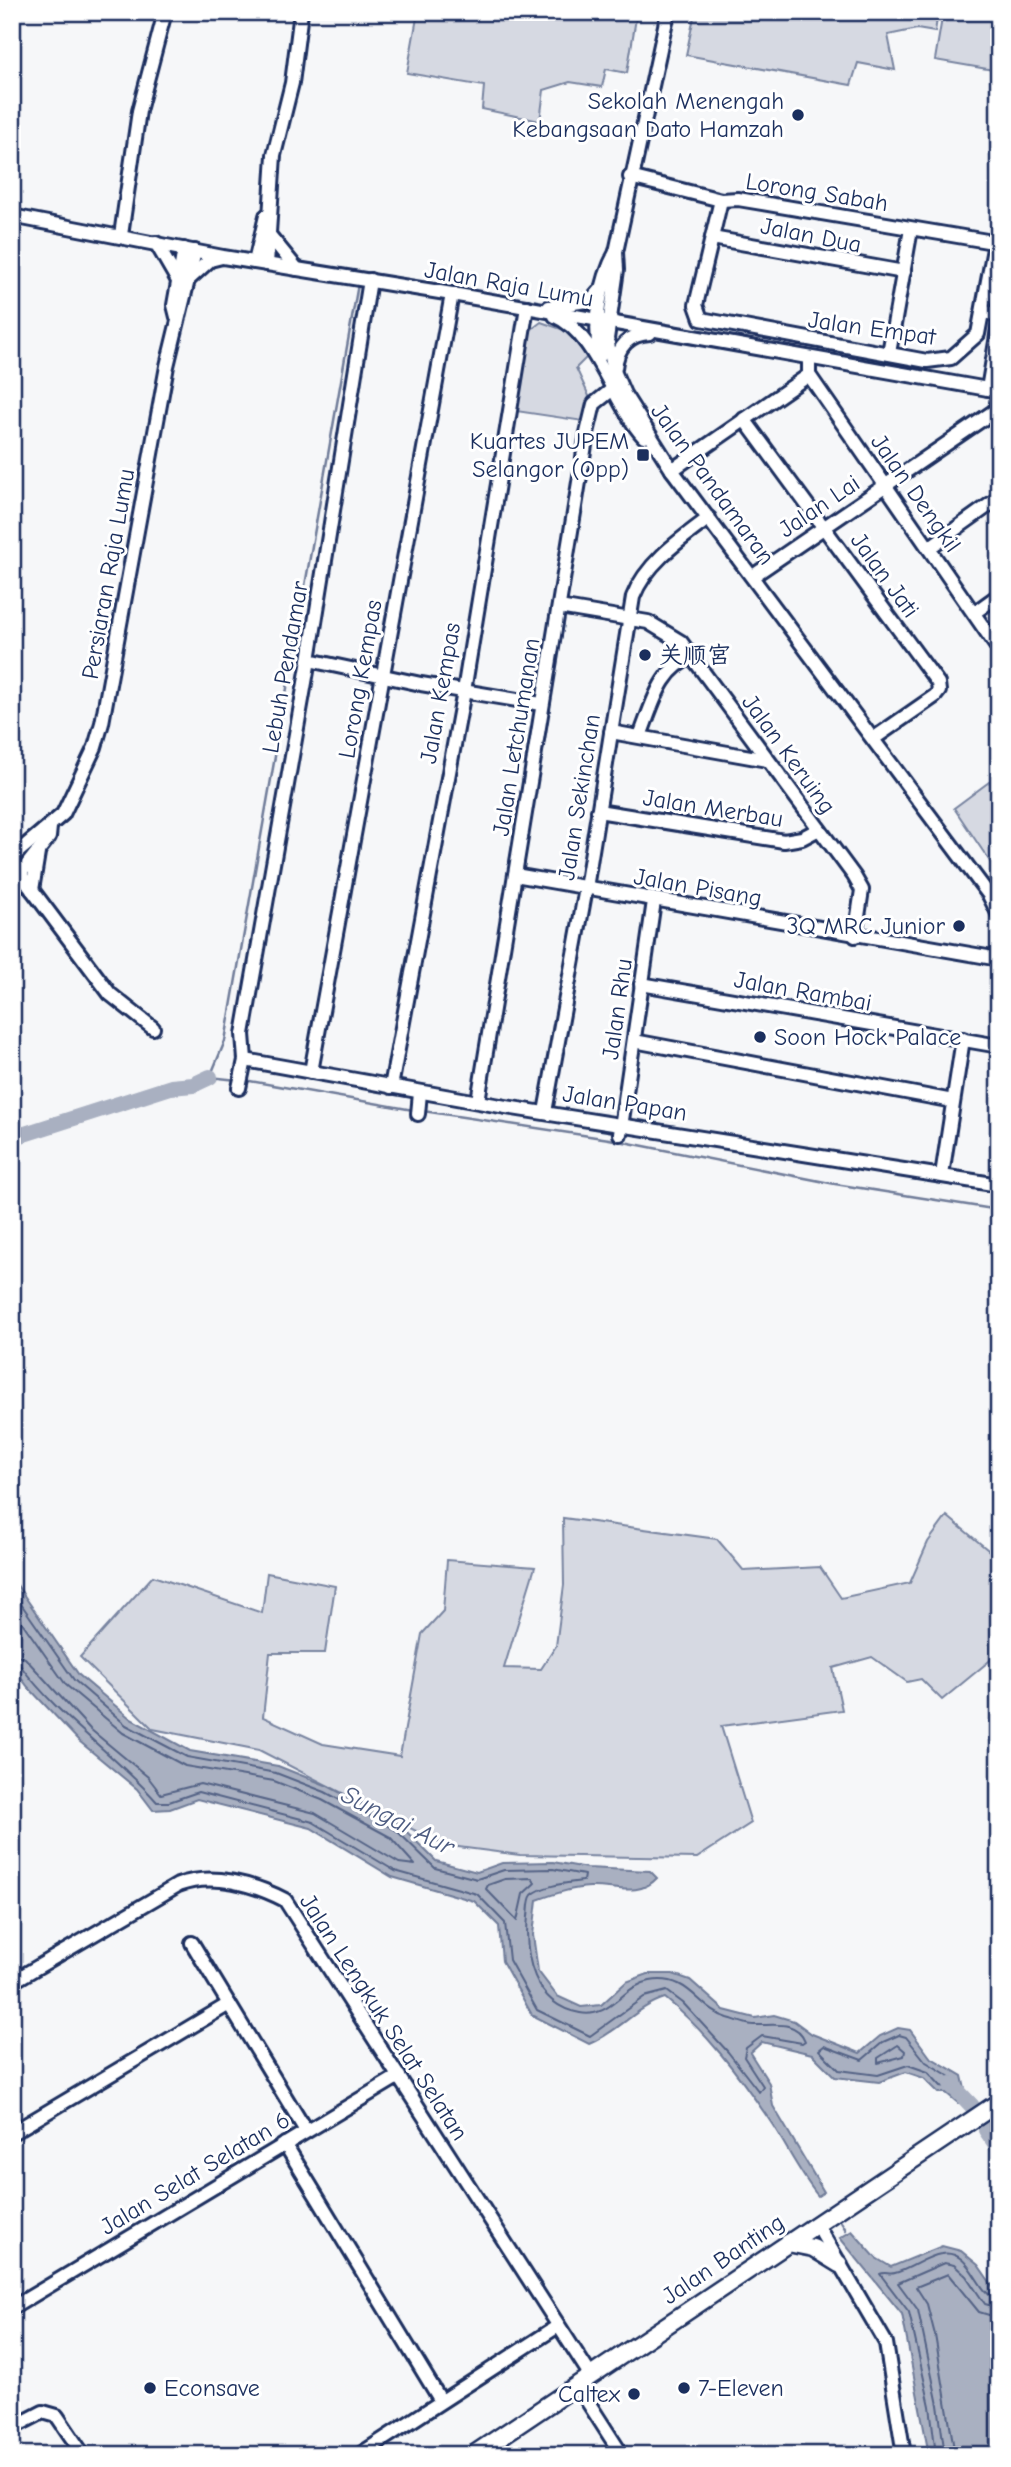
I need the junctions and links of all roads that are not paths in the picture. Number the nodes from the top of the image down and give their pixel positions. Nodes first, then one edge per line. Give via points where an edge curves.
1 (165, 12) edge
2 (301, 12) edge
3 (668, 12) edge
4 (630, 177) junction
5 (721, 200) junction
6 (270, 209) junction
7 (12, 216) edge
8 (911, 229) junction
9 (121, 235) junction
10 (270, 236) junction
11 (712, 238) junction
12 (156, 243) junction
13 (997, 243) edge
14 (190, 250) junction
15 (616, 252) junction
16 (223, 257) junction
17 (261, 263) junction
18 (296, 269) junction
19 (904, 272) junction
20 (183, 280) junction
21 (370, 280) junction
22 (605, 284) junction
23 (452, 294) junction
24 (533, 308) junction
25 (984, 312) junction
26 (999, 315) edge
27 (603, 322) junction
28 (999, 324) edge
29 (657, 332) junction
30 (889, 353) junction
31 (809, 358) junction
32 (609, 373) junction
33 (808, 375) junction
34 (615, 386) junction
35 (994, 390) edge
36 (998, 411) edge
37 (744, 419) junction
38 (672, 470) junction
39 (886, 486) junction
40 (999, 498) edge
41 (709, 518) junction
42 (824, 528) junction
43 (929, 548) junction
44 (753, 576) junction
45 (999, 595) edge
46 (559, 607) junction
47 (974, 613) junction
48 (631, 620) junction
49 (999, 650) edge
50 (694, 657) junction
51 (309, 660) junction
52 (384, 676) junction
53 (464, 691) junction
54 (541, 704) junction
55 (611, 732) junction
56 (640, 736) junction
57 (873, 739) junction
58 (767, 760) junction
59 (598, 811) junction
60 (819, 829) junction
61 (12, 841) edge
62 (36, 845) junction
63 (12, 857) edge
64 (16, 868) edge
65 (515, 875) junction
66 (586, 888) junction
67 (33, 890) junction
68 (994, 898) edge
69 (654, 901) junction
70 (999, 915) edge
71 (855, 936) junction
72 (999, 959) edge
73 (641, 984) junction
74 (153, 1028) dead end
75 (963, 1039) junction
76 (634, 1041) junction
77 (999, 1045) edge
78 (244, 1066) junction
79 (311, 1072) junction
80 (391, 1087) junction
81 (239, 1088) dead end
82 (478, 1101) junction
83 (953, 1101) junction
84 (545, 1112) junction
85 (621, 1129) junction
86 (942, 1175) junction
87 (999, 1185) edge
88 (192, 1943) dead end
89 (12, 1982) edge
90 (229, 2004) junction
91 (395, 2070) junction
92 (384, 2085) junction
93 (408, 2089) junction
94 (999, 2102) edge
95 (306, 2132) junction
96 (12, 2133) edge
97 (285, 2144) junction
98 (817, 2225) junction
99 (788, 2243) junction
100 (839, 2264) junction
101 (12, 2308) edge
102 (558, 2326) junction
103 (584, 2380) junction
104 (441, 2401) junction
105 (12, 2428) edge
106 (72, 2455) edge
107 (359, 2455) edge
108 (473, 2455) edge
109 (622, 2455) edge
110 (904, 2455) edge

1 - 9 street via 139,111
2 - 6 street via 292,83 274,155
3 - 4 street
4 - 5 street, Lorong Sabah
4 - 15 street
5 - 8 street, Lorong Sabah via 738,199
5 - 11 street
6 - 10 street
6 - 17 street via 264,218
7 - 9 street, Jalan Raja Lumu
8 - 13 street, Lorong Sabah
8 - 19 street
9 - 12 street, Jalan Raja Lumu
10 - 17 street
10 - 18 street
11 - 19 street, Jalan Dua
11 - 30 street, Jalan Empat via 696,305 701,319
12 - 14 street, Jalan Raja Lumu
12 - 20 street
13 - 25 street, Jalan Empat
14 - 16 street, Jalan Raja Lumu
14 - 20 street, Persiaran Raja Lumu
15 - 22 street
15 - 27 street via 617,270
16 - 17 street, Jalan Raja Lumu
16 - 20 street via 210,260
17 - 18 street, Jalan Raja Lumu
18 - 21 street, Jalan Raja Lumu
19 - 30 street
20 - 62 street, Persiaran Raja Lumu via 174,305 177,317 102,723 68,805 50,827 49,836
21 - 23 street, Jalan Raja Lumu
21 - 51 street, Lebuh Pendamar
22 - 24 street via 584,303
22 - 27 street
23 - 24 street, Jalan Raja Lumu
23 - 52 street, Lorong Kempas
24 - 27 street, Jalan Raja Lumu
24 - 32 street, Jalan Pandamaran via 562,319 584,338
24 - 53 street, Jalan Kempas
25 - 26 street
25 - 30 street, Jalan Empat via 978,334 951,358 927,361
27 - 29 street, Jalan Raja Lumu
27 - 32 street
28 - 35 street, Jalan Lai
29 - 31 street, Jalan Raja Lumu
29 - 32 street via 627,341
31 - 33 street
31 - 35 street, Jalan Raja Lumu
32 - 34 street, Jalan Pandamaran
33 - 37 street
33 - 39 street, Jalan Dengkil
34 - 38 street, Jalan Pandamaran
34 - 46 street, Jalan Letchumanan via 594,404
35 - 36 street, Jalan Lai
36 - 39 street, Jalan Lai
37 - 38 street
37 - 42 street, Jalan Jati
38 - 41 street, Jalan Pandamaran
39 - 42 street, Jalan Lai
39 - 43 street, Jalan Dengkil
40 - 43 street
41 - 44 street, Jalan Pandamaran
41 - 48 street, Jalan Sekinchan via 679,540 637,586
42 - 44 street, Jalan Lai
42 - 57 street, Jalan Jati via 938,684 935,696
43 - 47 street, Jalan Dengkil
44 - 57 street, Jalan Pandamaran
45 - 47 street
46 - 48 street, Jalan Keruing
46 - 54 street, Jalan Letchumanan
47 - 49 street, Jalan Dengkil
48 - 50 street, Jalan Keruing via 660,627
48 - 55 street, Jalan Sekinchan
50 - 56 street via 670,670
50 - 58 street, Jalan Keruing
51 - 52 street
51 - 78 street, Lebuh Pendamar via 243,1034
52 - 53 street
52 - 79 street, Lorong Kempas
53 - 54 street
53 - 80 street, Jalan Kempas
54 - 65 street, Jalan Letchumanan
55 - 56 street
55 - 59 street, Jalan Sekinchan
56 - 58 street
57 - 68 street, Jalan Pandamaran
58 - 60 street, Jalan Keruing
59 - 60 street, Jalan Merbau via 784,841
59 - 66 street, Jalan Sekinchan
60 - 71 street, Jalan Keruing via 862,890
61 - 62 street
62 - 63 street
62 - 64 street
62 - 67 street
64 - 67 street
65 - 66 street, Jalan Pisang
65 - 82 street, Jalan Letchumanan
66 - 69 street, Jalan Pisang
66 - 84 street, Jalan Sekinchan
67 - 74 street via 110,994
68 - 70 street, Jalan Pandamaran
69 - 71 street, Jalan Pisang
69 - 73 street, Jalan Rhu
71 - 72 street, Jalan Pisang
73 - 75 street, Jalan Rambai
73 - 76 street, Jalan Rhu
75 - 77 street, Jalan Rambai
75 - 83 street
76 - 83 street
76 - 85 street, Jalan Rhu
78 - 79 street, Jalan Papan
78 - 81 street, Lebuh Pendamar
79 - 80 street, Jalan Papan
80 - 82 street, Jalan Papan via 419,1102
82 - 84 street, Jalan Papan
83 - 86 street
84 - 85 street, Jalan Papan
85 - 86 street, Jalan Papan
86 - 87 street, Jalan Papan
88 - 90 street
89 - 91 street, Jalan Lengkuk Selat Selatan via 178,1885 197,1878 260,1887 285,1900
90 - 95 street
90 - 96 street
91 - 92 street, Jalan Selat Selatan 6
91 - 93 street, Jalan Lengkuk Selat Selatan
92 - 93 street
92 - 95 street, Jalan Selat Selatan 6
93 - 102 street, Jalan Lengkuk Selat Selatan
94 - 98 main road, Jalan Banting
95 - 97 street, Jalan Selat Selatan 6
97 - 101 street, Jalan Selat Selatan 6
97 - 104 street
98 - 99 main road, Jalan Banting
98 - 100 street
99 - 100 main road via 813,2248
99 - 103 main road, Jalan Banting
100 - 110 street via 886,2343
102 - 103 street, Jalan Lengkuk Selat Selatan
102 - 104 street
103 - 108 main road, Jalan Banting
103 - 109 street, Jalan Lengkuk Selat Selatan
104 - 107 street
105 - 106 street via 43,2412 57,2416 80,2450

